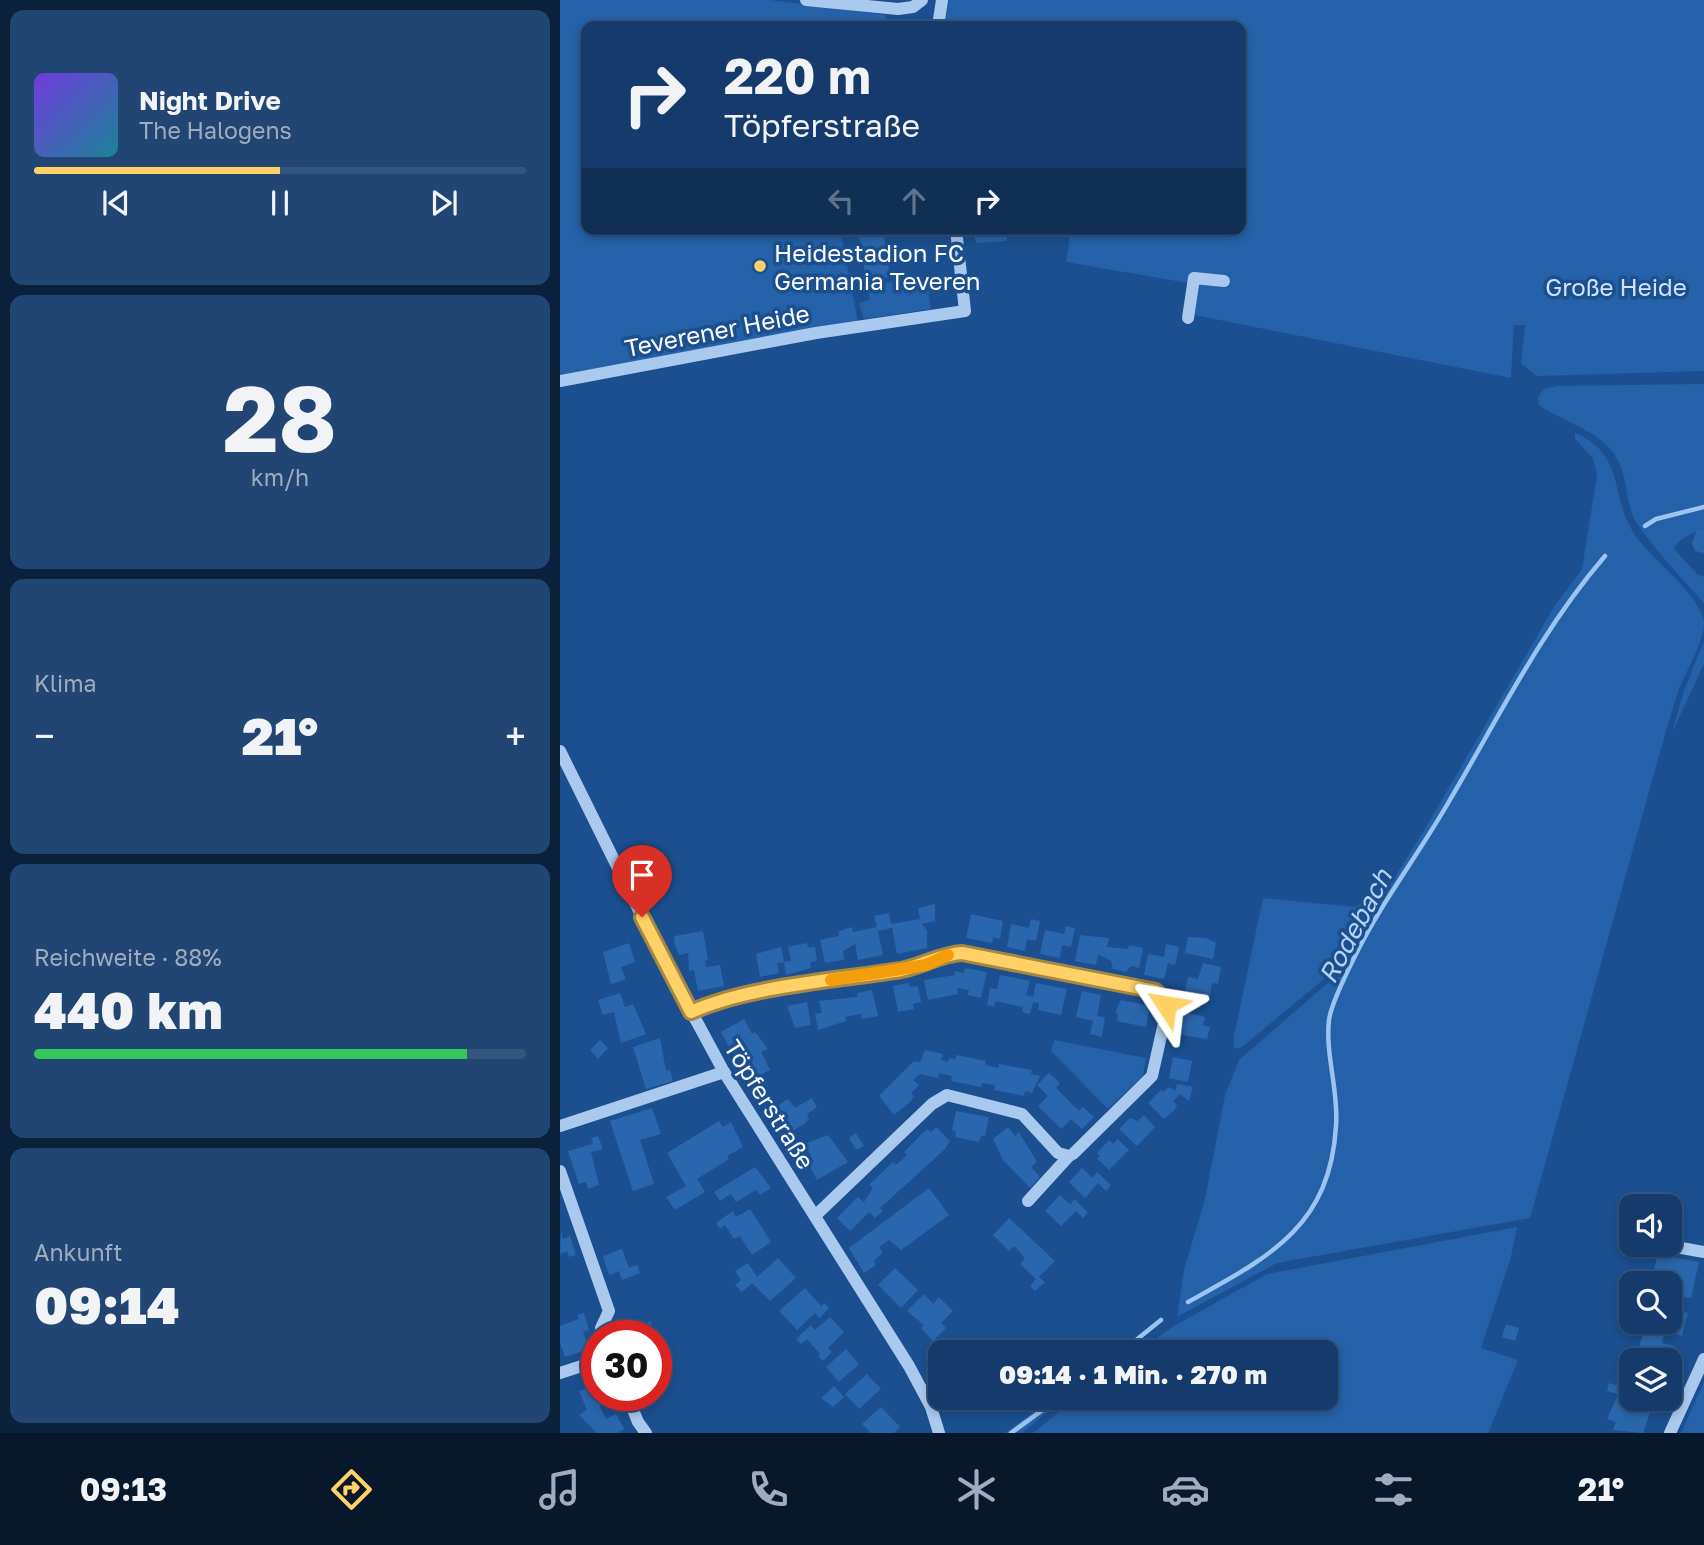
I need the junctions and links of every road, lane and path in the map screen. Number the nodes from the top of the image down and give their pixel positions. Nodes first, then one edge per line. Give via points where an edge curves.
1 (806, 0) edge
2 (922, 0) edge
3 (942, 0) edge
4 (939, 21) edge
5 (957, 235) edge
6 (1224, 281) dead end
7 (1188, 318) dead end
8 (560, 381) edge
9 (560, 751) edge
10 (691, 1012) junction
11 (724, 1072) junction
12 (560, 1126) edge
13 (1069, 1156) junction
14 (560, 1171) edge
15 (1028, 1201) dead end
16 (566, 1208) edge
17 (815, 1216) junction
18 (1682, 1248) edge
19 (1704, 1252) edge
20 (605, 1320) edge
21 (1704, 1359) edge
22 (581, 1366) edge
23 (560, 1373) edge
24 (634, 1411) edge
25 (646, 1433) edge
26 (939, 1433) edge
27 (1670, 1433) edge

1 - 2 street via 898,9
3 - 4 street
5 - 8 street, Teverener Heide via 965,310
6 - 7 street via 1194,278
9 - 10 street, Töpferstraße
10 - 11 street, Töpferstraße
10 - 13 street via 792,987 926,965 952,953 1156,991 1166,1014 1152,1076
11 - 12 street
11 - 17 street, Töpferstraße
13 - 15 street
13 - 17 street via 1058,1153 1022,1114 947,1095 932,1104
14 - 16 street
16 - 20 street via 609,1311
17 - 26 street, Töpferstraße via 909,1366
18 - 19 street
21 - 27 street
22 - 23 street
24 - 25 street

